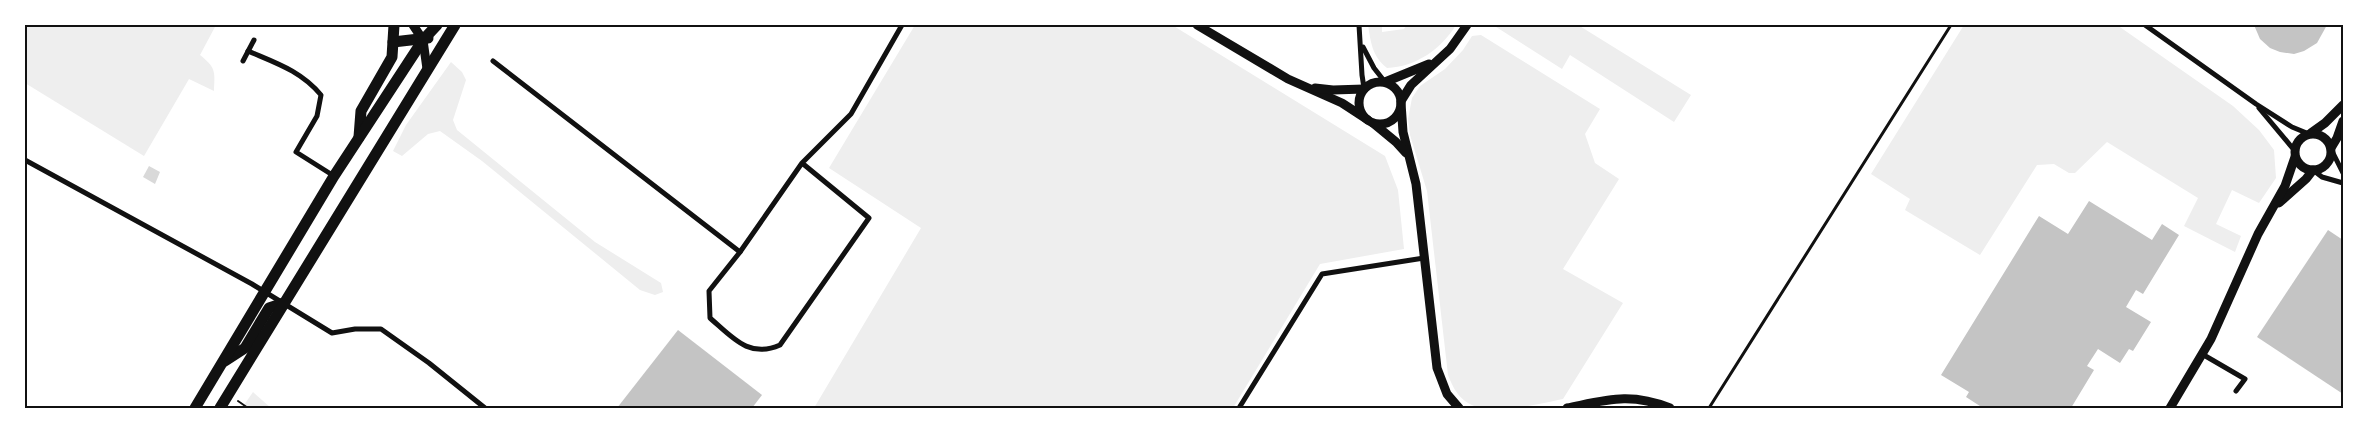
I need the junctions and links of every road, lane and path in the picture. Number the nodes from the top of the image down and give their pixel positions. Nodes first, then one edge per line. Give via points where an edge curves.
1 (394, 25) edge
2 (413, 25) edge
3 (436, 25) edge
4 (902, 25) edge
5 (1197, 25) edge
6 (1359, 25) edge
7 (1467, 25) edge
8 (1951, 25) edge
9 (2145, 25) edge
10 (454, 26) edge
11 (254, 40) dead end
12 (423, 40) junction
13 (393, 42) junction
14 (1361, 42) junction
15 (248, 51) junction
16 (243, 61) dead end
17 (493, 61) dead end
18 (1434, 62) junction
19 (427, 70) junction
20 (1385, 82) junction
21 (1305, 86) junction
22 (1364, 89) junction
23 (1401, 102) junction
24 (2256, 104) junction
25 (2343, 105) edge
26 (1369, 120) junction
27 (2343, 121) edge
28 (2310, 134) junction
29 (359, 139) junction
30 (2331, 148) junction
31 (2295, 154) junction
32 (25, 160) edge
33 (1410, 160) junction
34 (802, 163) junction
35 (2313, 170) junction
36 (2343, 173) edge
37 (334, 176) junction
38 (2343, 183) edge
39 (2273, 208) junction
40 (740, 252) junction
41 (1424, 258) junction
42 (266, 292) junction
43 (284, 303) junction
44 (2202, 354) junction
45 (223, 362) junction
46 (2236, 391) dead end
47 (195, 408) edge
48 (220, 408) edge
49 (485, 408) edge
50 (1239, 408) edge
51 (1459, 408) edge
52 (1567, 408) edge
53 (1670, 408) edge
54 (1709, 408) edge
55 (2170, 408) edge

1 - 13 highway
2 - 12 street
3 - 12 highway
4 - 34 street via 851,114
5 - 21 street
6 - 14 street
7 - 18 street via 1450,49
8 - 54 lane
9 - 24 street
10 - 12 highway
10 - 19 highway
11 - 15 street
12 - 13 highway
12 - 19 street
12 - 29 highway
13 - 29 highway via 392,57 361,111
14 - 20 street
14 - 22 street
15 - 16 street
15 - 37 street via 291,69 312,84 321,96 318,116 296,152
17 - 40 street
18 - 20 street
18 - 23 street via 1411,85
19 - 43 highway
20 - 22 street via 1374,82
20 - 23 street via 1396,89
21 - 22 street via 1333,90
21 - 26 street
22 - 26 street via 1359,102 1363,115
23 - 26 street via 1390,121 1376,123
23 - 33 street via 1403,132
24 - 28 street via 2292,127
24 - 31 street
25 - 28 street
26 - 33 street via 1396,142
27 - 30 street
28 - 30 street via 2326,138
28 - 31 street via 2299,140
29 - 37 highway
30 - 35 street via 2329,161
30 - 36 street
31 - 35 street via 2302,166
31 - 39 street via 2289,178
32 - 42 street
33 - 41 street via 1416,184
34 - 40 street
34 - 40 street via 869,218 780,345 766,351 746,348 710,318 709,291
35 - 38 street via 2322,177
35 - 39 street
37 - 42 highway
39 - 44 street
41 - 50 street via 1322,274
41 - 51 street via 1437,368 1447,394
42 - 43 street
42 - 45 highway
43 - 45 highway via 269,308 245,348
43 - 48 highway
43 - 49 street via 332,333 381,329 430,363
44 - 46 street via 2245,379
44 - 55 street
45 - 47 highway
52 - 53 street via 1633,398

